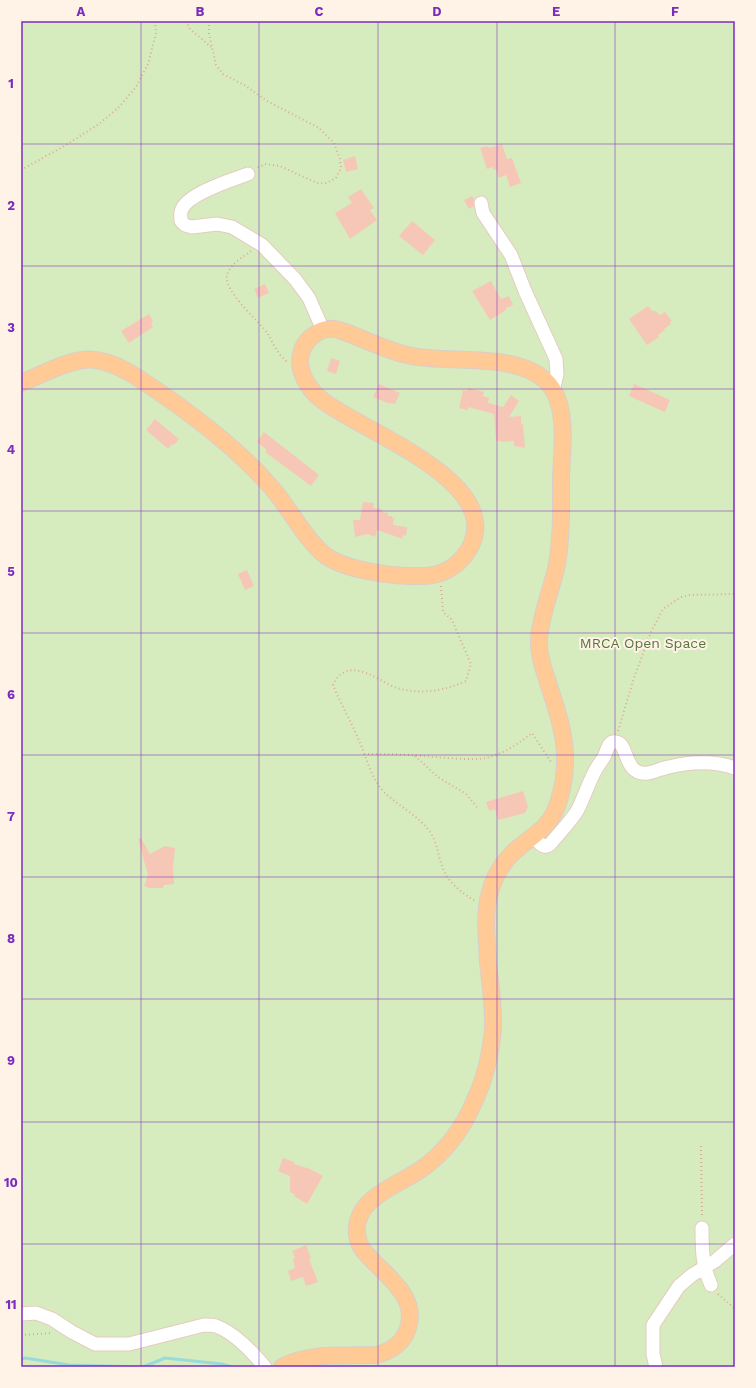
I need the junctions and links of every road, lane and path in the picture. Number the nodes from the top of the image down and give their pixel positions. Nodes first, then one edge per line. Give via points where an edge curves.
1 (155, 21) edge
2 (186, 21) edge
3 (209, 21) edge
4 (212, 48) junction
5 (21, 170) edge
6 (248, 174) joint
7 (481, 203) dead end
8 (262, 245) junction
9 (323, 330) junction
10 (301, 368) junction
11 (21, 384) edge
12 (554, 391) junction
13 (439, 573) junction
14 (735, 594) edge
15 (614, 742) junction
16 (364, 754) junction
17 (414, 755) junction
18 (551, 762) dead end
19 (735, 768) edge
20 (477, 807) dead end
21 (534, 837) junction
22 (479, 903) dead end
23 (701, 1146) dead end
24 (702, 1228) joint
25 (735, 1244) edge
26 (706, 1268) junction
27 (712, 1285) joint
28 (735, 1309) edge
29 (21, 1314) edge
30 (72, 1332) junction
31 (21, 1335) edge
32 (265, 1367) edge
33 (282, 1367) edge
34 (656, 1367) edge

1 - 5 path via 156,33 148,64 136,87 119,107 99,124
2 - 4 path via 190,29
3 - 4 path
4 - 6 path via 216,65 223,74 319,128 334,143 340,159 341,168 336,178 326,183 316,183 280,166 265,164
6 - 8 lane via 222,183 190,199 181,210 181,221 192,227 217,224 232,227
7 - 12 lane via 483,213 511,255 556,359
8 - 9 lane via 295,279 308,298
8 - 10 path via 236,261 227,273 227,280 240,304 268,334 287,363
9 - 10 main road via 305,343
9 - 12 main road via 335,329 385,349 416,357 497,361 530,370 546,381
10 - 13 main road via 309,387 318,398 420,457 455,486 469,503 476,525 473,542 455,566
11 - 13 main road via 68,363 82,360 106,362 134,375 220,437 270,486 325,555 343,565 395,575 425,576
12 - 21 main road via 563,422 560,542 539,648 562,726 565,765 558,806 547,825
13 - 16 path via 444,612 452,620 471,664 466,682 448,689 424,692 397,688 359,671 349,670 339,675 333,685
14 - 15 path via 690,595 681,597 664,609 651,632
15 - 19 lane via 621,745 631,766 641,773 701,763
15 - 21 lane via 610,743 592,775 576,812 552,842 544,846
16 - 17 path
16 - 22 path via 376,782 384,792 430,832 442,868 455,887
17 - 18 path via 486,758 517,745 532,733
17 - 20 path via 438,777 466,794
21 - 33 main road via 503,864 489,894 486,913 487,947 493,1024 484,1075 474,1103 465,1122 444,1151 422,1169 370,1200 356,1220 362,1250 396,1283 408,1301 410,1320 407,1331 401,1341 376,1355 316,1356
23 - 24 path
24 - 26 lane via 702,1252
25 - 26 lane
26 - 27 lane
26 - 34 lane via 679,1286 653,1325 653,1354
27 - 28 path
29 - 30 lane via 36,1313 52,1319
30 - 31 path
30 - 32 lane via 95,1344 129,1344 204,1325 215,1326 237,1339

